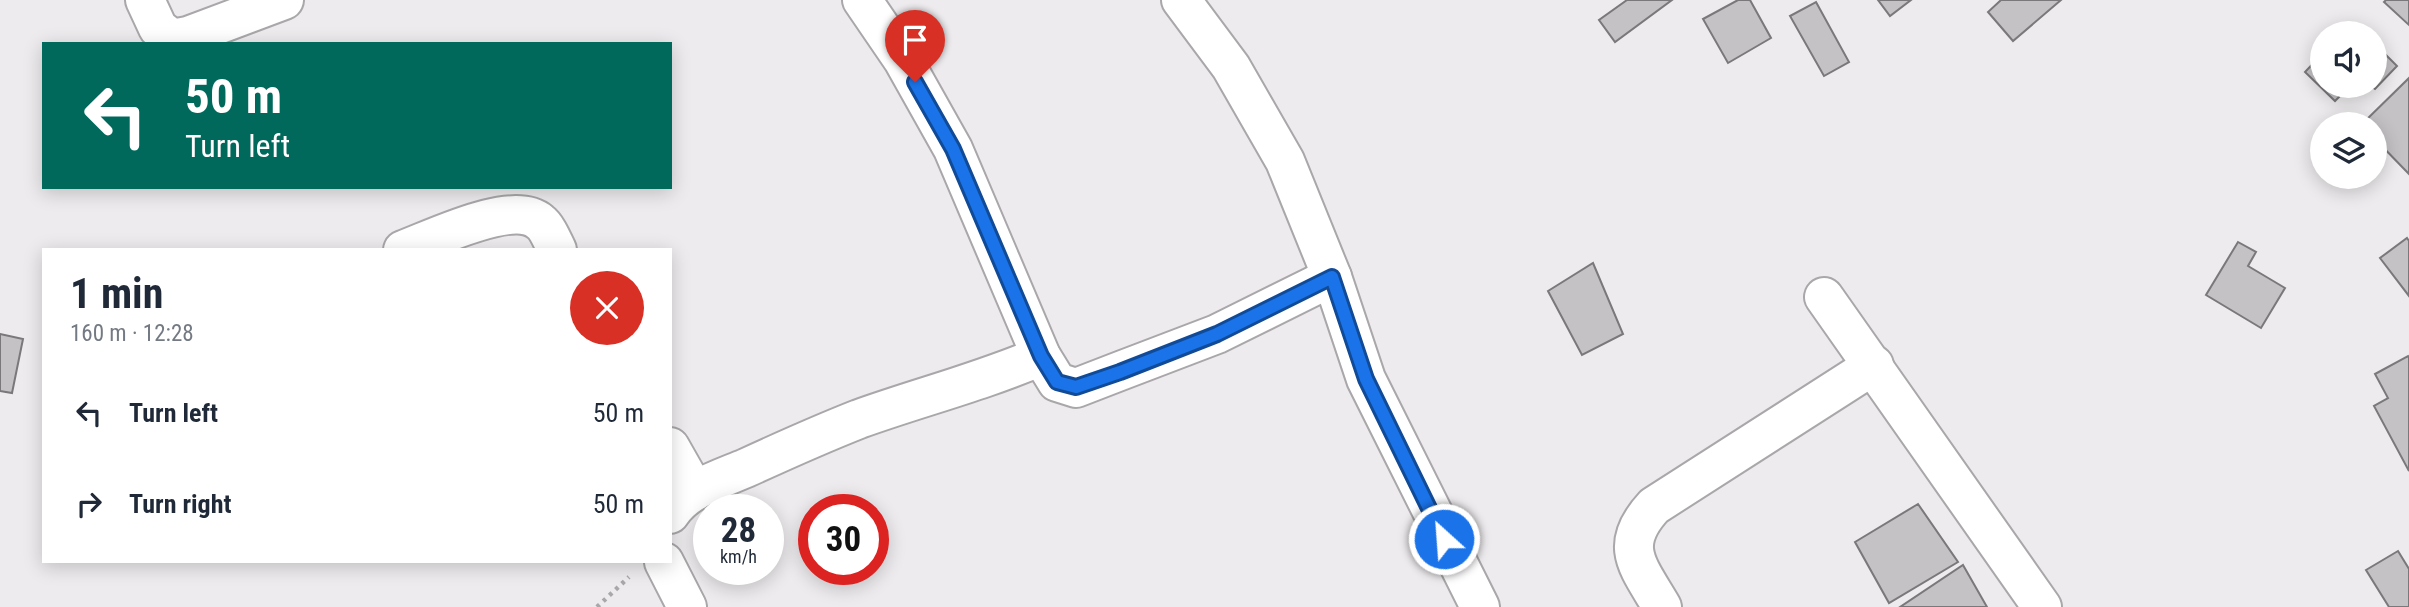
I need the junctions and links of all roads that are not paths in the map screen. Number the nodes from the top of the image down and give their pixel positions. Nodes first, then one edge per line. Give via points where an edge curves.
1 (145, 0) edge
2 (284, 0) edge
3 (862, 0) edge
4 (1181, 0) edge
5 (409, 248) edge
6 (556, 248) edge
7 (1332, 277) junction
8 (1824, 297) dead end
9 (1041, 356) junction
10 (1874, 365) junction
11 (672, 456) edge
12 (683, 503) edge
13 (648, 567) edge
14 (687, 607) edge
15 (1480, 607) edge
16 (1662, 607) edge
17 (2042, 607) edge

1 - 2 street via 158,28 172,39
3 - 9 street via 903,60 953,149
4 - 7 street via 1231,67 1285,161
5 - 6 street via 494,217 523,214 541,222
7 - 9 street via 1217,334 1076,387 1057,382
7 - 15 street via 1366,379
8 - 10 street
9 - 12 street via 949,392 861,419
10 - 16 street via 1654,506 1637,524 1632,546
10 - 17 street
11 - 12 street
13 - 14 street

